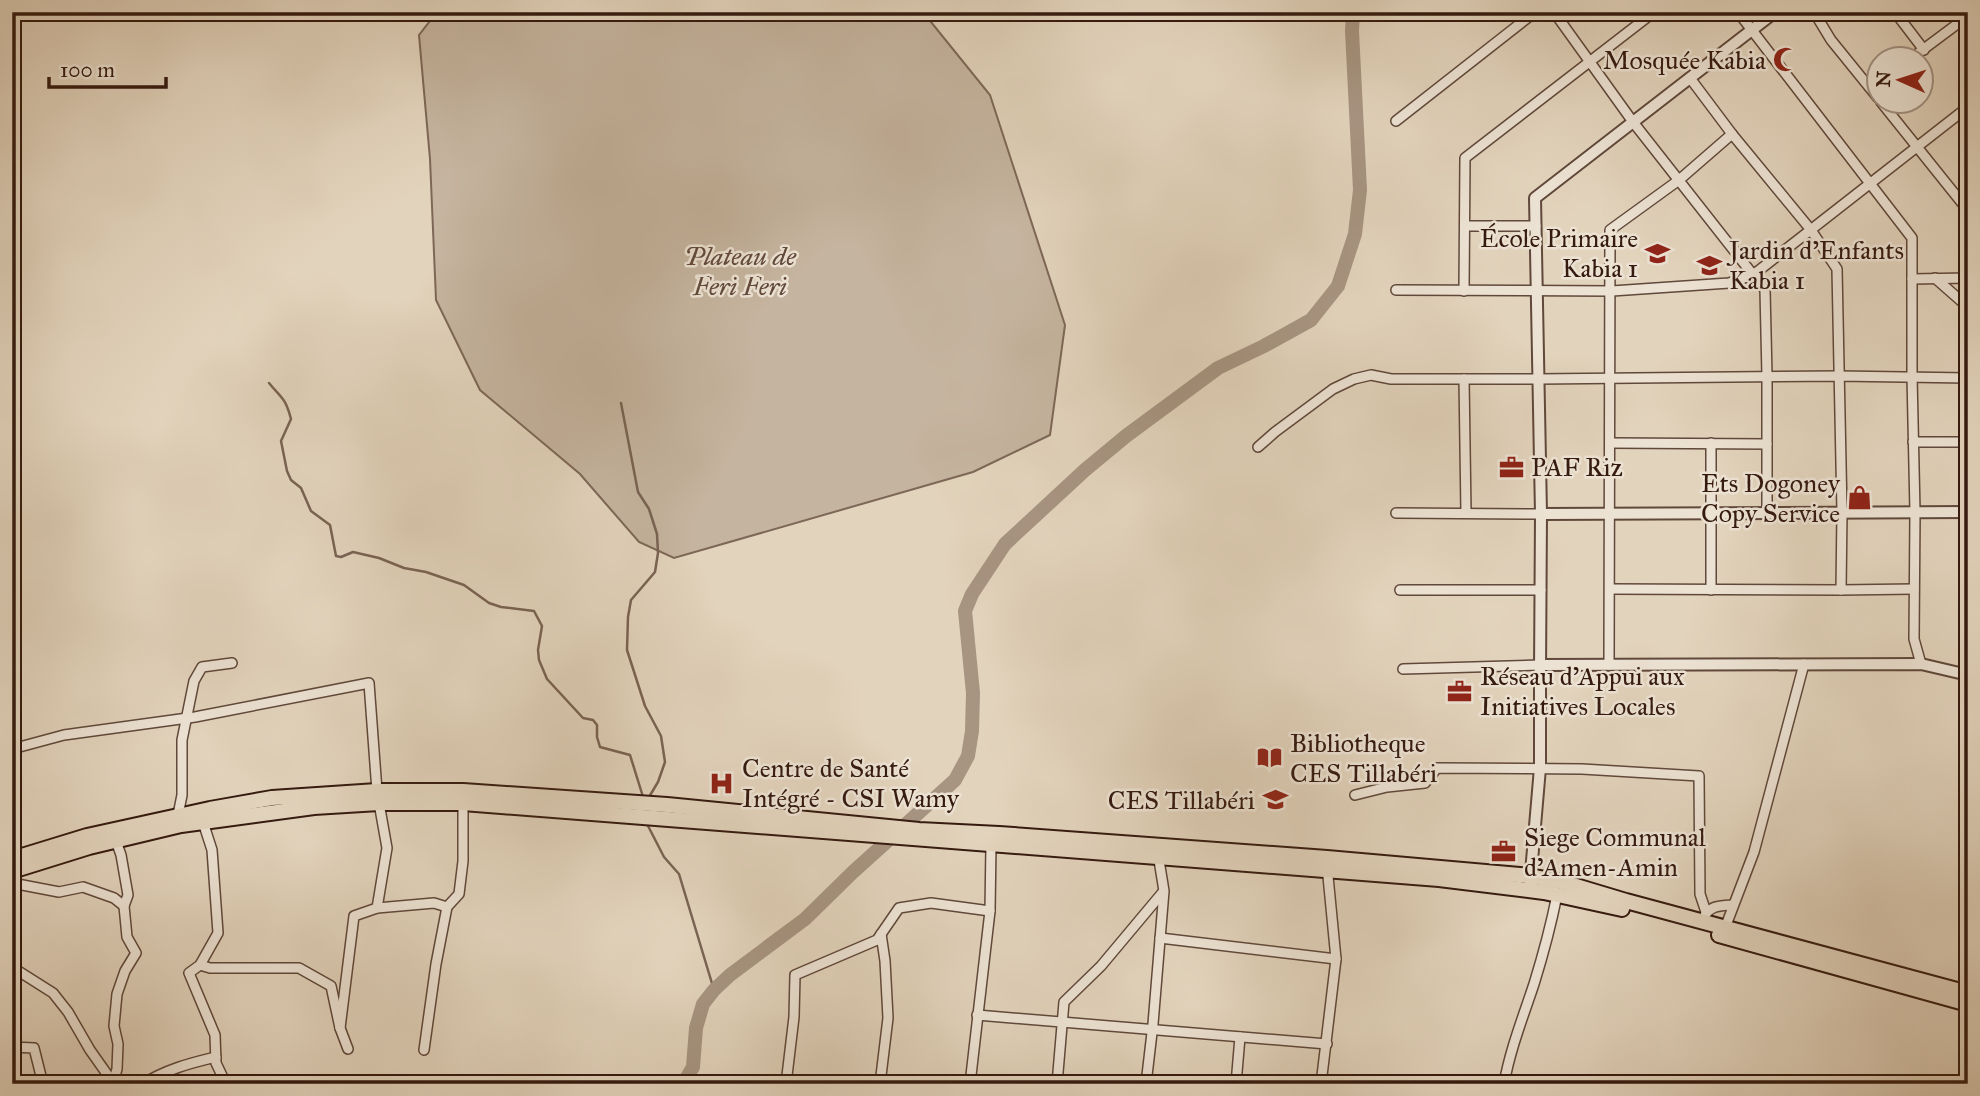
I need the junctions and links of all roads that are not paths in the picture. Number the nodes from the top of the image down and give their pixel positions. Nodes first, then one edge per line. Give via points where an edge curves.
1 (1535, 12) edge
2 (1554, 12) edge
3 (1654, 12) edge
4 (1738, 12) edge
5 (1775, 12) edge
6 (1814, 12) edge
7 (1895, 12) edge
8 (1968, 16) edge
9 (1752, 30) junction
10 (1921, 46) edge
11 (1929, 46) edge
12 (1590, 62) junction
13 (1690, 78) junction
14 (1864, 80) edge
15 (1968, 107) edge
16 (1893, 116) edge
17 (1396, 121) dead end
18 (1633, 122) junction
19 (1732, 134) junction
20 (1917, 147) junction
21 (1679, 180) junction
22 (1870, 184) junction
23 (1968, 199) edge
24 (1465, 226) junction
25 (1536, 226) junction
26 (1811, 230) junction
27 (1753, 275) junction
28 (1935, 278) junction
29 (1968, 278) edge
30 (1912, 279) junction
31 (1396, 290) dead end
32 (1464, 291) junction
33 (1537, 291) junction
34 (1612, 291) junction
35 (1968, 307) edge
36 (1767, 376) junction
37 (1839, 376) junction
38 (1912, 376) junction
39 (1611, 377) junction
40 (1968, 378) edge
41 (1464, 379) junction
42 (1539, 379) junction
43 (1913, 442) junction
44 (1968, 442) edge
45 (1611, 443) junction
46 (1711, 443) junction
47 (1767, 444) junction
48 (1258, 447) dead end
49 (1842, 512) junction
50 (1915, 512) junction
51 (1968, 512) edge
52 (1396, 513) dead end
53 (1466, 513) junction
54 (1610, 513) junction
55 (1711, 513) junction
56 (1767, 513) junction
57 (1541, 514) junction
58 (1610, 589) junction
59 (1914, 589) junction
60 (1400, 590) dead end
61 (1541, 590) junction
62 (1711, 590) junction
63 (1841, 590) junction
64 (232, 663) dead end
65 (1804, 664) junction
66 (1921, 664) junction
67 (1540, 665) junction
68 (1609, 665) junction
69 (1403, 669) dead end
70 (1968, 675) edge
71 (186, 718) junction
72 (12, 749) edge
73 (1540, 768) junction
74 (1355, 795) dead end
75 (378, 797) junction
76 (463, 797) junction
77 (178, 815) junction
78 (201, 817) junction
79 (917, 834) junction
80 (116, 841) junction
81 (991, 845) junction
82 (1158, 852) junction
83 (12, 859) edge
84 (1327, 864) junction
85 (12, 871) edge
86 (12, 883) edge
87 (1530, 883) junction
88 (1164, 891) junction
89 (1557, 895) junction
90 (1732, 905) junction
91 (124, 906) junction
92 (447, 907) junction
93 (377, 908) junction
94 (990, 911) junction
95 (1704, 917) junction
96 (1725, 928) junction
97 (881, 934) junction
98 (1160, 938) junction
99 (1336, 959) junction
100 (200, 965) junction
101 (12, 967) edge
102 (1968, 993) edge
103 (1968, 1003) edge
104 (977, 1015) junction
105 (1062, 1022) junction
106 (340, 1028) junction
107 (1152, 1030) junction
108 (1240, 1037) junction
109 (1327, 1044) junction
110 (12, 1047) edge
111 (348, 1049) dead end
112 (424, 1050) dead end
113 (216, 1056) junction
114 (114, 1083) edge
115 (43, 1084) edge
116 (143, 1084) edge
117 (226, 1084) edge
118 (786, 1084) edge
119 (880, 1084) edge
120 (970, 1084) edge
121 (1057, 1084) edge
122 (1146, 1084) edge
123 (1236, 1084) edge
124 (1321, 1084) edge
125 (1504, 1084) edge

1 - 17 street
2 - 12 street
3 - 12 street
4 - 9 street
5 - 9 street
6 - 14 street
7 - 10 street
8 - 11 street
9 - 13 street
9 - 22 street
12 - 18 street
12 - 24 street via 1465,158
13 - 18 street
13 - 19 street
15 - 20 street
16 - 20 street
18 - 21 street
18 - 25 street via 1535,198
19 - 21 street
19 - 26 street
20 - 22 street
20 - 23 street via 1962,204
21 - 27 street
21 - 34 street via 1611,230
22 - 26 street
22 - 30 street via 1912,238
24 - 25 street
24 - 32 street
25 - 33 street
26 - 27 street
26 - 37 street via 1837,269
27 - 34 street via 1729,283
27 - 36 street via 1765,290
28 - 29 street
28 - 30 street
28 - 35 street
30 - 38 street
31 - 32 street
32 - 33 street
33 - 34 street
33 - 42 street
34 - 39 street
36 - 37 street
36 - 39 street
36 - 47 street
37 - 38 street
37 - 49 street
38 - 40 street
38 - 43 street
39 - 42 street
39 - 45 street
41 - 42 street
41 - 48 street via 1371,375 1354,379 1332,389
41 - 53 street
42 - 57 street
43 - 44 street
43 - 50 street
45 - 46 street
45 - 54 street
46 - 47 street
46 - 55 street
47 - 56 street
49 - 50 street
49 - 56 street
49 - 63 street
50 - 51 street
50 - 59 street
52 - 53 street
53 - 57 street
54 - 55 street
54 - 57 street
54 - 58 street
55 - 56 street
55 - 62 street
57 - 61 street
58 - 62 street
58 - 68 street
59 - 63 street
59 - 66 street via 1914,639
60 - 61 street
61 - 67 street
62 - 63 street
64 - 71 street via 202,667
65 - 66 street
65 - 68 street
65 - 90 street via 1754,852
66 - 70 street
67 - 68 street
67 - 69 street
67 - 73 street
71 - 72 street via 64,735
71 - 75 street via 369,683
71 - 77 street
73 - 74 street via 1437,768 1425,783
73 - 87 street
73 - 95 street via 1699,776
75 - 76 main road
75 - 78 main road
75 - 93 street via 387,848
76 - 79 main road
76 - 92 street via 459,894
77 - 78 main road
77 - 83 main road
78 - 80 main road
78 - 100 street via 212,850 218,933
79 - 81 main road
79 - 82 main road
80 - 85 main road
80 - 91 street via 128,895
81 - 82 main road
81 - 94 street
82 - 84 main road
82 - 88 street
84 - 87 main road
84 - 99 street
86 - 91 street via 59,892 83,887
87 - 89 main road
87 - 95 main road via 1566,883
88 - 98 street
88 - 105 street via 1064,1002
89 - 103 main road
89 - 125 street
90 - 95 street via 1716,906
90 - 96 street
91 - 114 street via 127,937 136,953 117,993
92 - 93 street via 434,903
92 - 112 street
93 - 106 street via 354,916
94 - 97 street via 932,903 898,908
94 - 104 street
95 - 96 main road
96 - 102 main road
97 - 118 street via 877,940 794,975
97 - 119 street via 888,1018
98 - 99 street
98 - 107 street
99 - 109 street
100 - 106 street via 299,968 331,986
100 - 113 street via 189,974 215,1035
101 - 114 street via 52,993
104 - 105 street
104 - 120 street
105 - 107 street
105 - 121 street
106 - 111 street
107 - 108 street
107 - 122 street
108 - 109 street
108 - 123 street
109 - 124 street
110 - 115 street via 34,1048
113 - 116 street
113 - 117 street

